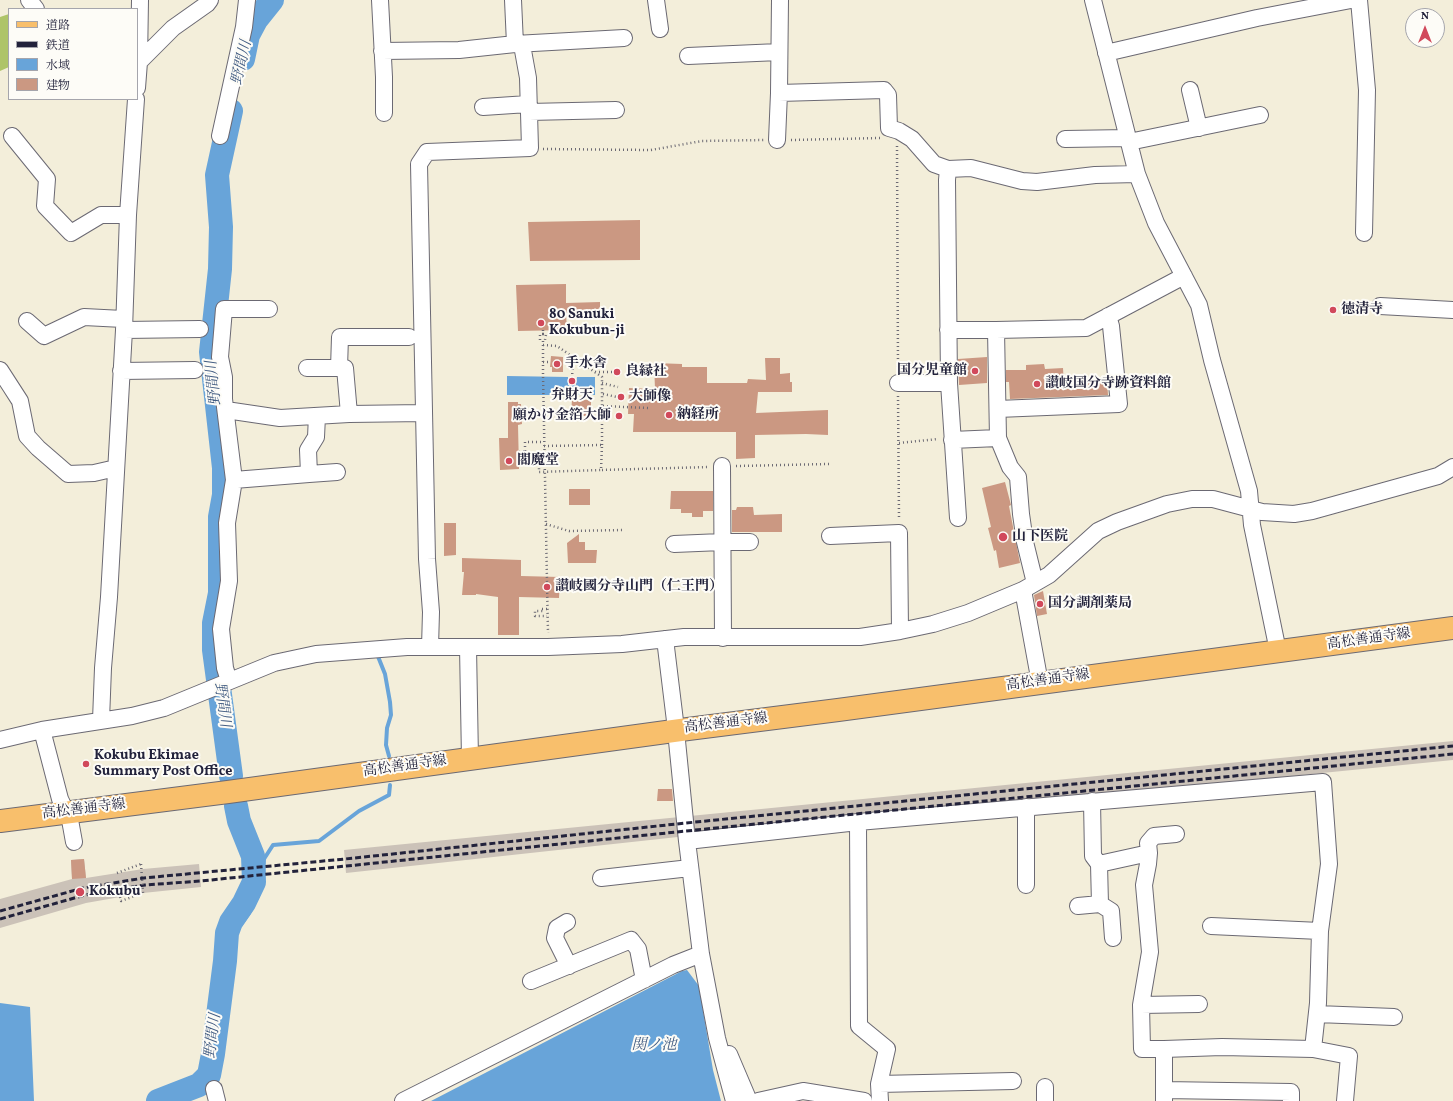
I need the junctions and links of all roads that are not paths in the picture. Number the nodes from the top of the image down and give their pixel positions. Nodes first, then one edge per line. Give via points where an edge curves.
1 (29, 0) edge
2 (210, 0) edge
3 (247, 0) edge
4 (380, 0) edge
5 (513, 0) edge
6 (656, 0) edge
7 (780, 0) edge
8 (1093, 0) edge
9 (1351, 0) edge
10 (1359, 0) edge
11 (142, 3) edge
12 (35, 8) edge
13 (660, 29) dead end
14 (624, 38) dead end
15 (519, 45) junction
16 (382, 51) junction
17 (779, 52) junction
18 (1106, 53) junction
19 (138, 56) edge
20 (688, 56) dead end
21 (1190, 90) dead end
22 (779, 93) junction
23 (136, 100) edge
24 (483, 107) dead end
25 (529, 108) junction
26 (616, 110) dead end
27 (384, 112) dead end
28 (1260, 115) dead end
29 (1199, 128) junction
30 (12, 136) dead end
31 (220, 136) dead end
32 (1065, 139) dead end
33 (777, 140) road end
34 (1128, 140) junction
35 (948, 169) junction
36 (1137, 174) junction
37 (128, 215) junction
38 (1364, 233) dead end
39 (1184, 276) junction
40 (1380, 306) dead end
41 (268, 309) dead end
42 (1453, 310) edge
43 (1108, 316) junction
44 (27, 321) dead end
45 (124, 324) junction
46 (200, 329) dead end
47 (948, 330) junction
48 (996, 330) junction
49 (409, 337) dead end
50 (307, 368) dead end
51 (339, 368) junction
52 (0, 370) edge
53 (195, 370) dead end
54 (121, 371) junction
55 (898, 383) road end
56 (950, 383) junction
57 (998, 409) junction
58 (226, 410) junction
59 (424, 413) junction
60 (349, 414) junction
61 (317, 416) junction
62 (998, 438) junction
63 (952, 440) junction
64 (722, 466) road end
65 (1453, 467) edge
66 (116, 468) junction
67 (336, 472) dead end
68 (309, 474) junction
69 (234, 480) junction
70 (1251, 509) junction
71 (958, 518) dead end
72 (830, 536) dead end
73 (722, 542) junction
74 (750, 542) dead end
75 (674, 544) dead end
76 (1029, 587) junction
77 (1453, 628) edge
78 (900, 631) junction
79 (723, 638) junction
80 (665, 639) junction
81 (430, 647) junction
82 (468, 647) junction
83 (1278, 651) junction
84 (1040, 683) junction
85 (222, 684) junction
86 (101, 720) junction
87 (42, 730) junction
88 (676, 730) junction
89 (0, 740) edge
90 (470, 759) junction
91 (1092, 802) junction
92 (1026, 807) junction
93 (66, 811) junction
94 (0, 820) edge
95 (858, 822) junction
96 (1176, 834) dead end
97 (687, 841) junction
98 (74, 842) dead end
99 (1126, 847) dead end
100 (1148, 848) junction
101 (1098, 864) junction
102 (690, 868) junction
103 (601, 878) dead end
104 (1026, 885) dead end
105 (1100, 904) junction
106 (1078, 906) dead end
107 (567, 922) dead end
108 (1211, 926) dead end
109 (1320, 931) junction
110 (1113, 938) dead end
111 (701, 954) junction
112 (569, 966) junction
113 (644, 980) junction
114 (531, 981) dead end
115 (1199, 1004) dead end
116 (1141, 1005) junction
117 (1316, 1014) junction
118 (1394, 1017) dead end
119 (717, 1038) junction
120 (1164, 1049) junction
121 (1313, 1049) junction
122 (1013, 1081) dead end
123 (879, 1084) junction
124 (1164, 1096) edge
125 (403, 1101) edge
126 (734, 1101) edge
127 (749, 1101) edge
128 (758, 1101) edge
129 (864, 1101) edge
130 (880, 1101) edge
131 (1292, 1101) edge
132 (1345, 1101) edge

1 - 12 street
2 - 19 street
3 - 31 street
4 - 16 street
5 - 15 street
6 - 13 street
7 - 17 street
8 - 18 street
9 - 18 street via 1257,18
10 - 38 street via 1367,90
11 - 19 street
14 - 15 street
15 - 16 street via 459,50
15 - 25 street via 528,78
16 - 27 street
17 - 20 street
17 - 22 street
18 - 34 street
21 - 29 street
22 - 33 street
22 - 35 street via 884,90 888,95 894,130 912,139 934,164
23 - 37 street
24 - 25 street
25 - 26 street
25 - 59 street via 530,148 427,152 419,164
28 - 29 street
29 - 34 street
30 - 37 street via 47,179 45,206 71,233 100,214
32 - 34 street
34 - 36 street
35 - 36 street via 971,168 1022,181 1038,182 1095,175
35 - 47 street
36 - 39 street via 1156,223
37 - 45 street
39 - 43 street
39 - 70 street via 1199,305 1249,491
40 - 42 street
41 - 58 street via 224,309 220,357
43 - 48 street via 1086,328
43 - 57 street via 1119,404
44 - 45 street via 44,336 84,316
45 - 46 street
45 - 54 street
47 - 48 street
47 - 56 street
48 - 57 street
49 - 51 street via 340,337
50 - 51 street
51 - 60 street via 346,368
52 - 66 street via 20,401 27,436 68,474 94,473
53 - 54 street
54 - 66 street
55 - 56 street
56 - 63 street
57 - 62 street
58 - 61 street via 280,418
58 - 69 street
59 - 60 street
59 - 81 street
60 - 61 street
61 - 68 street via 316,437 308,450
62 - 63 street
62 - 76 street via 1010,467 1018,477
63 - 71 street
64 - 73 street
65 - 70 street via 1438,476 1312,511 1294,514
66 - 86 street
67 - 68 street
68 - 69 street
69 - 85 street via 227,522 229,581 221,629 225,668
70 - 76 street via 1213,499 1192,499 1167,504 1098,531 1049,575
70 - 83 street via 1252,526
72 - 78 street via 899,533
73 - 74 street
73 - 75 street
73 - 79 street
76 - 78 street via 968,614
76 - 84 street
77 - 83 main road, 高松善通寺線
78 - 79 street via 860,637
79 - 80 street
80 - 82 street via 579,646
80 - 88 street
81 - 82 street
81 - 85 street via 316,654 274,663
82 - 90 street
83 - 84 main road, 高松善通寺線
84 - 88 main road, 高松善通寺線
85 - 86 street via 164,708
86 - 87 street
87 - 89 street
87 - 93 street via 60,799
88 - 90 main road, 高松善通寺線
88 - 97 street
90 - 93 main road, 高松善通寺線
91 - 92 street
91 - 101 street via 1093,856
91 - 109 street via 1322,782 1329,864
92 - 95 street
92 - 104 street
93 - 94 main road, 高松善通寺線
93 - 98 street
95 - 97 street
95 - 123 street via 859,1026 887,1050
96 - 100 street via 1154,836
97 - 102 street
99 - 100 street
100 - 101 street
100 - 116 street via 1144,885 1150,952
101 - 105 street
102 - 103 street
102 - 111 street
105 - 106 street
105 - 110 street via 1111,911
107 - 112 street via 557,928 555,938
108 - 109 street
109 - 117 street
111 - 113 street
111 - 119 street
112 - 113 street via 631,940 638,949
112 - 114 street
113 - 125 street
115 - 116 street
116 - 120 street via 1142,1049
117 - 118 street
117 - 121 street
119 - 126 street
119 - 127 street via 730,1055
120 - 121 street
120 - 124 street
121 - 132 street via 1349,1056
122 - 123 street
123 - 130 street
124 - 131 street via 1291,1092
128 - 129 street via 803,1091

